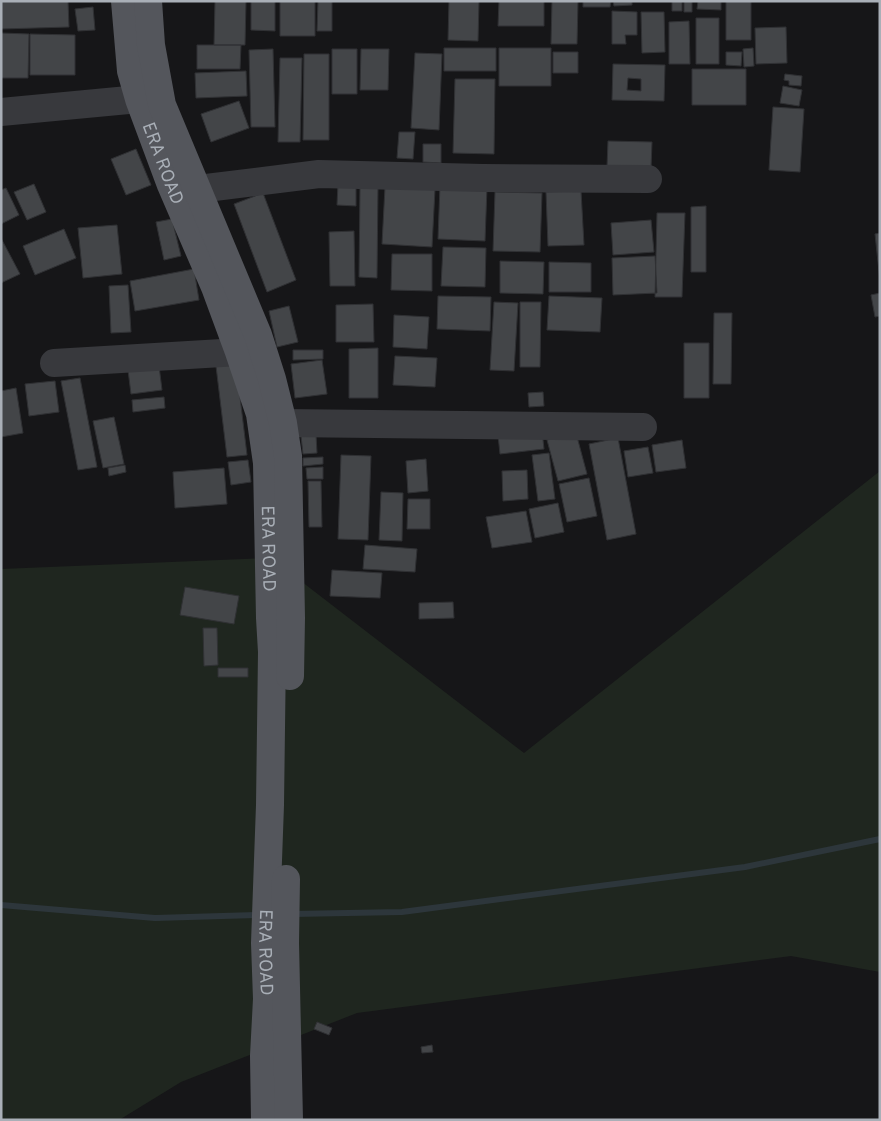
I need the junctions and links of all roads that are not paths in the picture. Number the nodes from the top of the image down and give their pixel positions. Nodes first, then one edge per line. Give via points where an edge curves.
1 (125, 1) edge
2 (148, 1) edge
3 (139, 99) junction
4 (1, 112) edge
5 (648, 179) dead end
6 (198, 189) junction
7 (239, 352) junction
8 (54, 363) dead end
9 (283, 423) junction
10 (643, 427) dead end
11 (280, 618) junction
12 (275, 943) junction
13 (265, 1120) edge
14 (289, 1120) edge

1 - 3 main road, ERA ROAD via 131,71
2 - 6 main road via 151,45 162,105
3 - 4 street
3 - 7 main road, ERA ROAD
5 - 6 street via 319,174
6 - 9 main road via 258,335
7 - 8 street
7 - 11 main road, ERA ROAD via 260,414
9 - 10 street
9 - 11 main road via 288,456
11 - 12 main road, ERA ROAD via 272,652
12 - 13 main road, ERA ROAD via 267,999
12 - 14 main road

